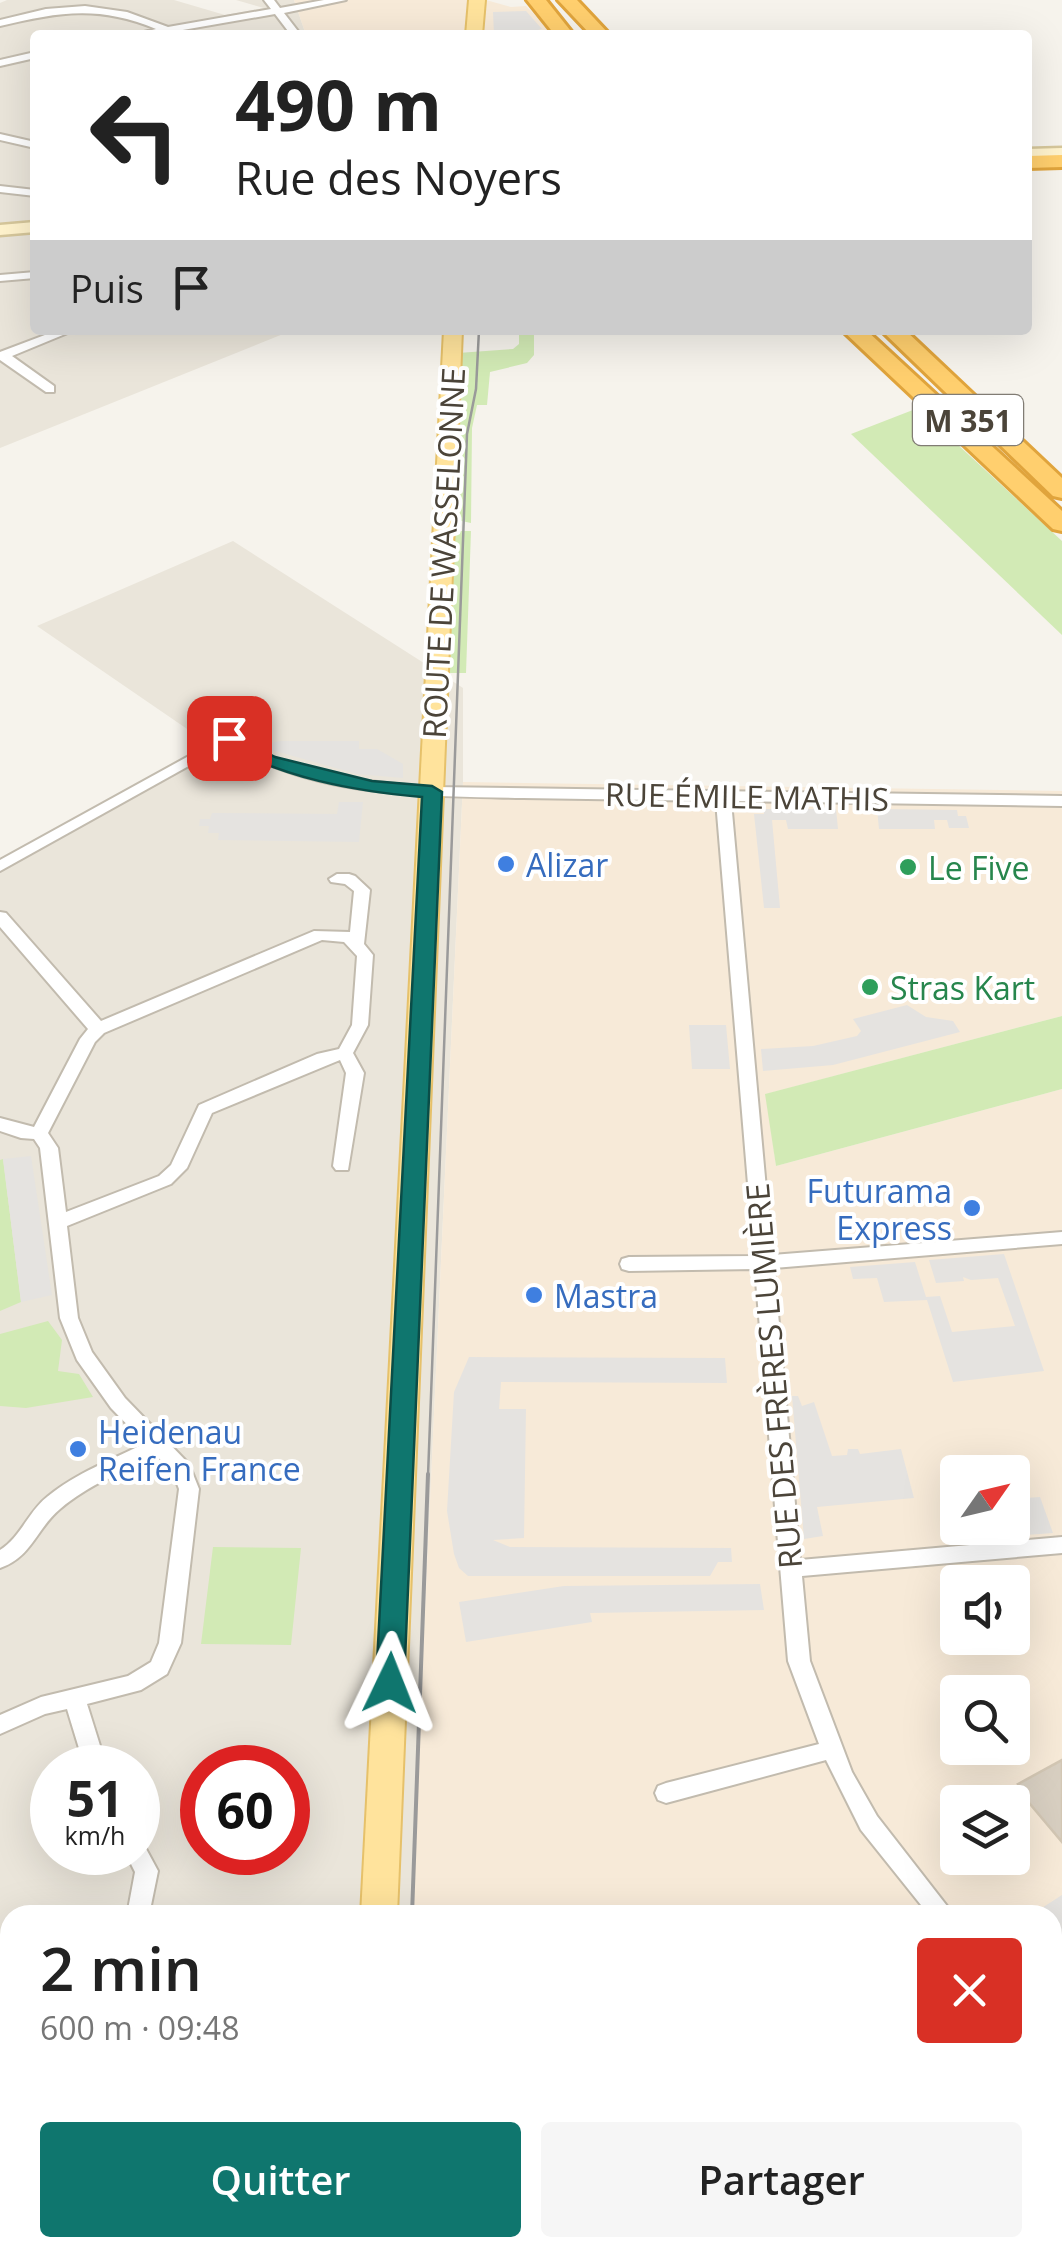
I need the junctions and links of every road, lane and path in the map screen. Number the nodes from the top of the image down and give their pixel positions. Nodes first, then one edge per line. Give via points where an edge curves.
1 (269, 0) edge
2 (341, 0) edge
3 (476, 0) edge
4 (536, 0) edge
5 (550, 0) edge
6 (567, 0) edge
7 (280, 11) junction
8 (0, 23) edge
9 (167, 30) joint
10 (293, 30) edge
11 (474, 30) edge
12 (561, 30) edge
13 (588, 30) edge
14 (590, 30) edge
15 (30, 56) edge
16 (0, 63) edge
17 (2, 139) edge
18 (30, 144) edge
19 (1032, 158) edge
20 (1062, 158) edge
21 (1, 186) edge
22 (30, 192) edge
23 (30, 227) edge
24 (0, 230) edge
25 (30, 275) edge
26 (0, 278) edge
27 (56, 335) edge
28 (453, 335) edge
29 (856, 335) edge
30 (879, 335) edge
31 (897, 335) edge
32 (924, 335) edge
33 (2, 355) edge
34 (50, 389) dead end
35 (1062, 480) edge
36 (1062, 490) edge
37 (1062, 510) edge
38 (1062, 524) edge
39 (432, 792) junction
40 (723, 798) junction
41 (1062, 801) edge
42 (0, 866) edge
43 (337, 879) dead end
44 (0, 918) edge
45 (357, 942) junction
46 (98, 1029) junction
47 (345, 1053) junction
48 (0, 1124) edge
49 (39, 1133) junction
50 (342, 1166) dead end
51 (59, 1222) junction
52 (1062, 1238) edge
53 (763, 1262) junction
54 (629, 1264) dead end
55 (158, 1445) junction
56 (1062, 1546) edge
57 (0, 1560) edge
58 (789, 1569) junction
59 (75, 1699) junction
60 (0, 1726) edge
61 (89, 1745) edge
62 (830, 1750) junction
63 (666, 1794) dead end
64 (146, 1875) edge
65 (140, 1905) edge
66 (379, 1905) edge
67 (935, 1905) edge

1 - 7 street
2 - 7 street
3 - 11 main road
4 - 12 highway
5 - 13 highway
6 - 14 highway
7 - 9 street
7 - 10 street
8 - 9 street via 100,1 135,10
15 - 16 street
17 - 18 street
19 - 20 highway
21 - 22 street
23 - 24 main road
25 - 26 street
27 - 33 street
28 - 39 main road, ROUTE DE WASSELONNE
29 - 38 highway
30 - 37 highway, M 351
31 - 36 highway, M 351
32 - 35 highway
33 - 34 street
39 - 40 street, RUE ÉMILE MATHIS
39 - 42 street, RUE ÉMILE MATHIS via 372,787 268,762 222,742
39 - 66 main road, ROUTE DE WASSELONNE
40 - 41 street, RUE ÉMILE MATHIS
40 - 53 street, RUE DES FRÈRES LUMIÈRE
43 - 45 street via 362,890
44 - 46 street
45 - 46 street via 320,935
45 - 47 street via 366,955 360,1025
46 - 49 street
47 - 50 street via 355,1073
47 - 51 street via 205,1110 178,1168 165,1180
48 - 49 street
49 - 51 street via 49,1148
51 - 55 street via 69,1318 84,1354
52 - 53 street
53 - 54 street
53 - 58 street, RUE DES FRÈRES LUMIÈRE
55 - 57 street via 50,1504 28,1541
55 - 59 street via 182,1468 189,1490 170,1643 159,1668 133,1684
56 - 58 street
58 - 62 street, RUE DES FRÈRES LUMIÈRE via 799,1661
59 - 60 street
59 - 61 street
62 - 63 street
62 - 67 street, RUE DES FRÈRES LUMIÈRE via 870,1822
64 - 65 street

